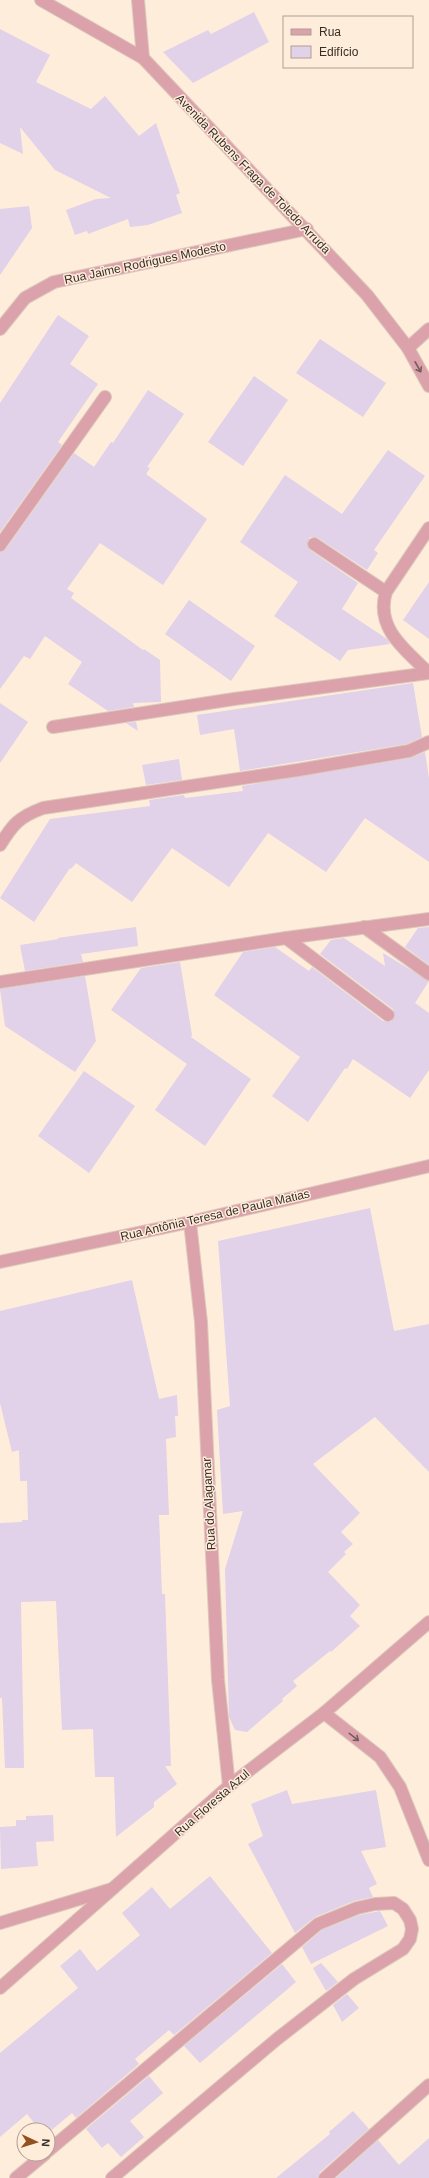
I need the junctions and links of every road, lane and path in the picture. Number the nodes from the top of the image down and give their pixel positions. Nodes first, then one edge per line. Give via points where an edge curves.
1 (42, 0) edge
2 (138, 0) edge
3 (143, 58) junction
4 (307, 229) junction
5 (0, 329) edge
6 (429, 329) edge
7 (408, 348) junction
8 (429, 386) edge
9 (105, 397) dead end
10 (429, 528) edge
11 (314, 544) dead end
12 (0, 545) edge
13 (386, 592) junction
14 (429, 673) edge
15 (53, 727) dead end
16 (429, 742) edge
17 (0, 845) edge
18 (429, 919) edge
19 (364, 927) junction
20 (286, 938) junction
21 (429, 974) edge
22 (0, 982) edge
23 (388, 1015) dead end
24 (429, 1166) edge
25 (190, 1222) junction
26 (0, 1262) edge
27 (429, 1622) edge
28 (324, 1713) junction
29 (229, 1786) junction
30 (429, 1860) edge
31 (116, 1887) junction
32 (0, 1923) edge
33 (0, 1988) edge
34 (429, 2085) edge
35 (56, 2144) edge
36 (35, 2162) edge
37 (16, 2178) edge
38 (112, 2178) edge
39 (326, 2178) edge

1 - 3 street, Avenida Rubens Fraga de Toledo Arruda
2 - 3 street
3 - 4 street, Avenida Rubens Fraga de Toledo Arruda
4 - 5 street, Rua Jaime Rodrigues Modesto via 54,282 24,298
4 - 7 street, Avenida Rubens Fraga de Toledo Arruda via 368,295
6 - 7 street
7 -> 8 street, Avenida Rubens Fraga de Toledo Arruda
9 - 12 street
10 - 13 street
11 - 13 street
13 - 14 street via 383,616 388,628 394,639
14 - 15 street
16 - 17 street via 402,752 291,771 43,808 24,816
18 - 19 street
19 - 20 street
19 - 21 street
20 - 22 street
20 - 23 street
24 - 25 street, Rua Antônia Teresa de Paula Matias
25 - 26 street, Rua Antônia Teresa de Paula Matias
25 - 29 street, Rua do Alagamar via 201,1322 218,1680
27 - 28 street, Rua Floresta Azul
28 - 29 street, Rua Floresta Azul
28 -> 30 street via 380,1757 400,1787
29 - 31 street, Rua Floresta Azul
31 - 32 street
31 - 33 street, Rua Floresta Azul
34 - 39 street
35 - 38 street via 318,1924 357,1908 375,1904 394,1903 403,1909 412,1929 410,1939 403,1949 354,1979 277,2039
36 - 37 street

